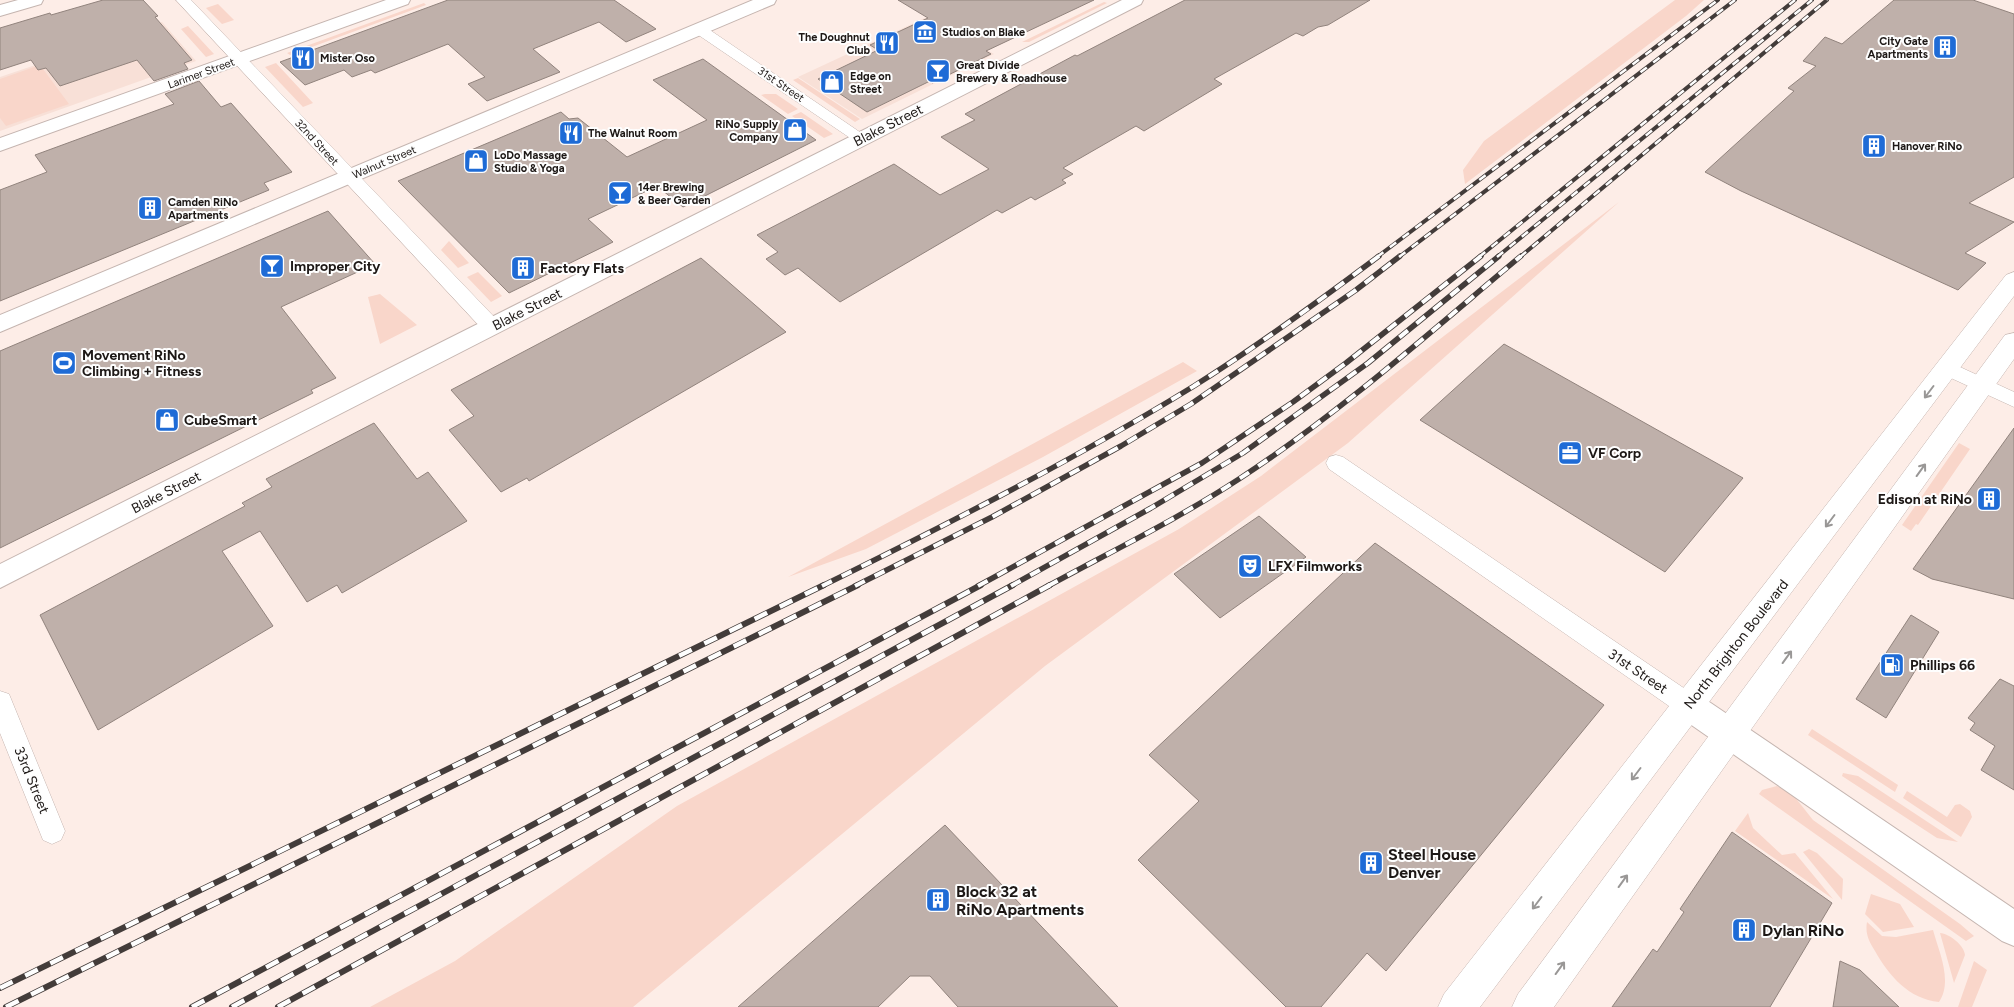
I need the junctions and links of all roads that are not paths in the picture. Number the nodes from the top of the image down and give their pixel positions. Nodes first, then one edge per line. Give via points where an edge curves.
1 (35, 0) edge
2 (183, 0) edge
3 (402, 0) edge
4 (768, 0) edge
5 (1134, 0) edge
6 (0, 11) edge
7 (699, 29) junction
8 (238, 59) junction
9 (862, 139) junction
10 (0, 145) edge
11 (349, 176) junction
12 (2014, 280) edge
13 (0, 324) edge
14 (492, 327) junction
15 (2014, 341) edge
16 (1948, 368) junction
17 (1982, 385) junction
18 (2014, 400) edge
19 (1336, 463) dead end
20 (0, 577) edge
21 (0, 702) edge
22 (1688, 705) junction
23 (1730, 734) junction
24 (52, 831) dead end
25 (2014, 929) edge
26 (1457, 1007) edge
27 (1531, 1007) edge

1 - 6 street
2 - 8 street, 32nd Street
3 - 8 street, Larimer Street
4 - 7 street, Walnut Street
5 - 9 street, Blake Street
7 - 9 street, 31st Street
7 - 11 street, Walnut Street
8 - 10 street, Larimer Street
8 - 11 street, 32nd Street
9 - 14 street, Blake Street
11 - 13 street, Walnut Street
11 - 14 street, 32nd Street
12 - 16 main road, North Brighton Boulevard
14 - 20 street, Blake Street
15 - 17 main road
16 - 17 street
16 -> 22 main road, North Brighton Boulevard
17 - 18 street
23 -> 17 main road
19 - 22 street, 31st Street
21 - 24 street, 33rd Street
22 - 23 street, 31st Street
22 -> 26 main road, North Brighton Boulevard
23 - 25 street, 31st Street
27 -> 23 main road

